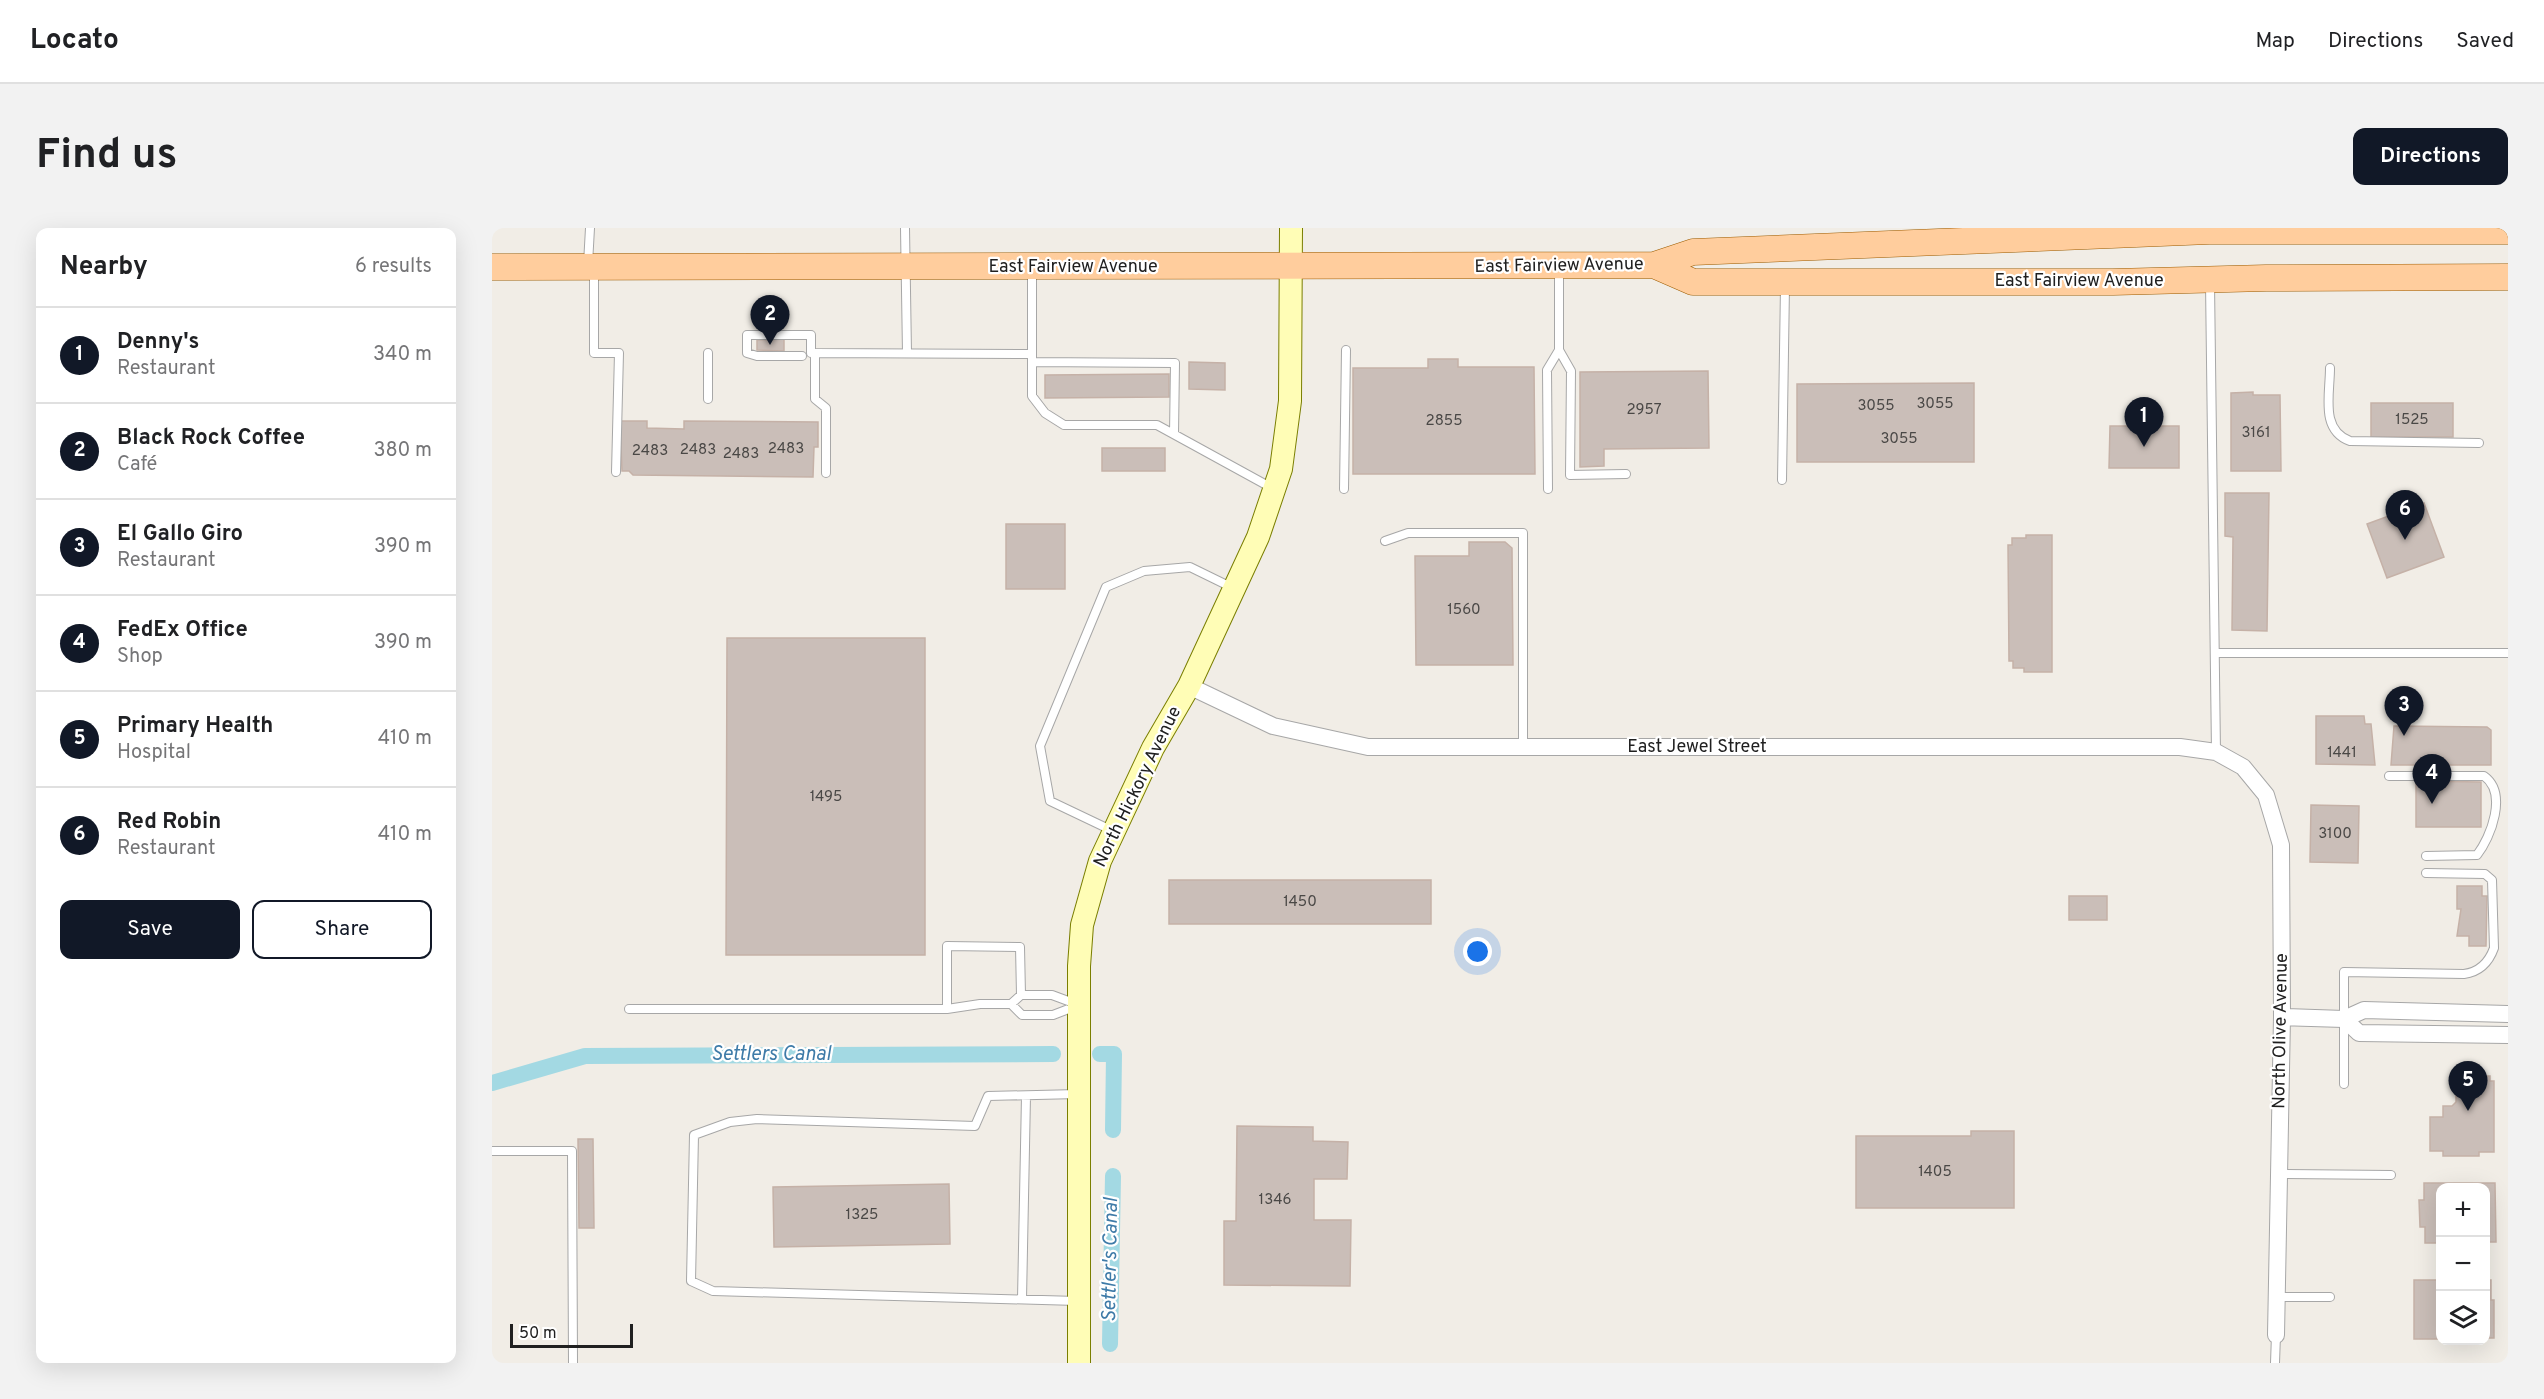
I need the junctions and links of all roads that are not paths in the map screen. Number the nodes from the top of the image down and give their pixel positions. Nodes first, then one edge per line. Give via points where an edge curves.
1 (590, 228) edge
2 (905, 228) edge
3 (1291, 228) edge
4 (2508, 231) edge
5 (1654, 265) junction
6 (1559, 266) junction
7 (492, 267) edge
8 (591, 267) junction
9 (904, 267) junction
10 (1032, 267) junction
11 (1292, 267) junction
12 (2508, 277) edge
13 (2210, 279) junction
14 (1785, 282) junction
15 (1346, 350) dead end
16 (1559, 350) junction
17 (708, 353) dead end
18 (907, 353) junction
19 (806, 355) joint
20 (1032, 358) junction
21 (2330, 368) dead end
22 (708, 399) dead end
23 (1174, 434) junction
24 (2479, 443) dead end
25 (616, 472) dead end
26 (826, 473) dead end
27 (1626, 474) dead end
28 (1782, 480) dead end
29 (1275, 489) junction
30 (1344, 489) dead end
31 (1548, 489) dead end
32 (1385, 541) dead end
33 (1234, 589) junction
34 (2215, 653) junction
35 (2508, 653) edge
36 (1189, 686) junction
37 (1523, 747) junction
38 (2216, 752) junction
39 (2389, 776) dead end
40 (1114, 831) junction
41 (2426, 856) dead end
42 (2426, 873) dead end
43 (1021, 995) junction
44 (1011, 1004) junction
45 (1079, 1005) junction
46 (628, 1009) dead end
47 (947, 1009) junction
48 (2508, 1014) edge
49 (2282, 1017) junction
50 (2344, 1019) junction
51 (2508, 1035) edge
52 (2344, 1084) dead end
53 (1079, 1094) junction
54 (1026, 1096) junction
55 (492, 1151) edge
56 (2279, 1174) junction
57 (2391, 1175) dead end
58 (2276, 1297) junction
59 (2330, 1297) dead end
60 (1022, 1299) junction
61 (1079, 1301) junction
62 (2276, 1335) joint
63 (573, 1363) edge
64 (1079, 1363) edge
65 (2275, 1363) edge

1 - 8 lane
2 - 9 lane
3 - 11 street, North Hickory Avenue
4 - 5 main road, East Fairview Avenue via 2174,232 1693,252
5 - 6 main road, East Fairview Avenue
5 - 14 main road, East Fairview Avenue via 1693,282
6 - 11 main road, East Fairview Avenue
6 - 16 lane
7 - 8 main road, East Fairview Avenue
8 - 9 main road, East Fairview Avenue
8 - 25 lane via 594,352 620,353
9 - 10 main road, East Fairview Avenue
9 - 18 lane
10 - 11 main road, East Fairview Avenue
10 - 20 lane
11 - 29 street, North Hickory Avenue via 1290,401
12 - 13 main road, East Fairview Avenue
13 - 14 main road, East Fairview Avenue
13 - 34 lane
14 - 28 lane
15 - 30 lane
16 - 27 lane via 1570,370 1570,475
16 - 31 lane via 1547,370
17 - 22 lane
18 - 20 lane
18 - 26 lane via 815,353 815,399 826,408
19 - 19 lane via 811,335 747,335 747,353
20 - 23 lane via 1032,396 1045,413 1064,425 1157,425
20 - 23 lane via 1175,363
21 - 24 lane via 2330,423 2340,438
23 - 29 lane
29 - 33 street, North Hickory Avenue
32 - 37 lane via 1408,533 1523,533
33 - 36 street, North Hickory Avenue
33 - 40 lane via 1190,567 1144,571 1106,587 1040,746 1050,801
34 - 35 lane
34 - 38 lane
36 - 37 street, East Jewel Street via 1273,726 1368,747
36 - 40 street, North Hickory Avenue via 1153,748
37 - 38 street, East Jewel Street via 2180,747
38 - 49 street, North Olive Avenue via 2243,767 2266,795 2281,845
39 - 41 lane via 2484,776 2491,781 2495,823 2477,855
40 - 45 street, North Hickory Avenue via 1100,861 1082,925
42 - 50 lane via 2485,874 2492,880 2494,948 2485,964 2473,973 2344,972
43 - 44 lane
43 - 45 lane via 1052,995
43 - 47 lane via 1020,947 947,946
44 - 45 lane via 1022,1015 1053,1015
44 - 47 lane
45 - 53 street, North Hickory Avenue
46 - 47 lane
48 - 50 street via 2364,1011
49 - 50 street
49 - 56 street, North Olive Avenue
50 - 51 street via 2359,1033
50 - 52 lane
53 - 54 lane
53 - 61 street, North Hickory Avenue
54 - 60 lane
54 - 60 lane via 988,1096 975,1126 757,1119 730,1122 694,1135 690,1281 712,1291
55 - 63 lane via 572,1151
56 - 57 lane
56 - 58 street, North Olive Avenue
58 - 59 lane
58 - 62 street, North Olive Avenue
60 - 61 lane
61 - 64 street, North Hickory Avenue
62 - 65 lane

